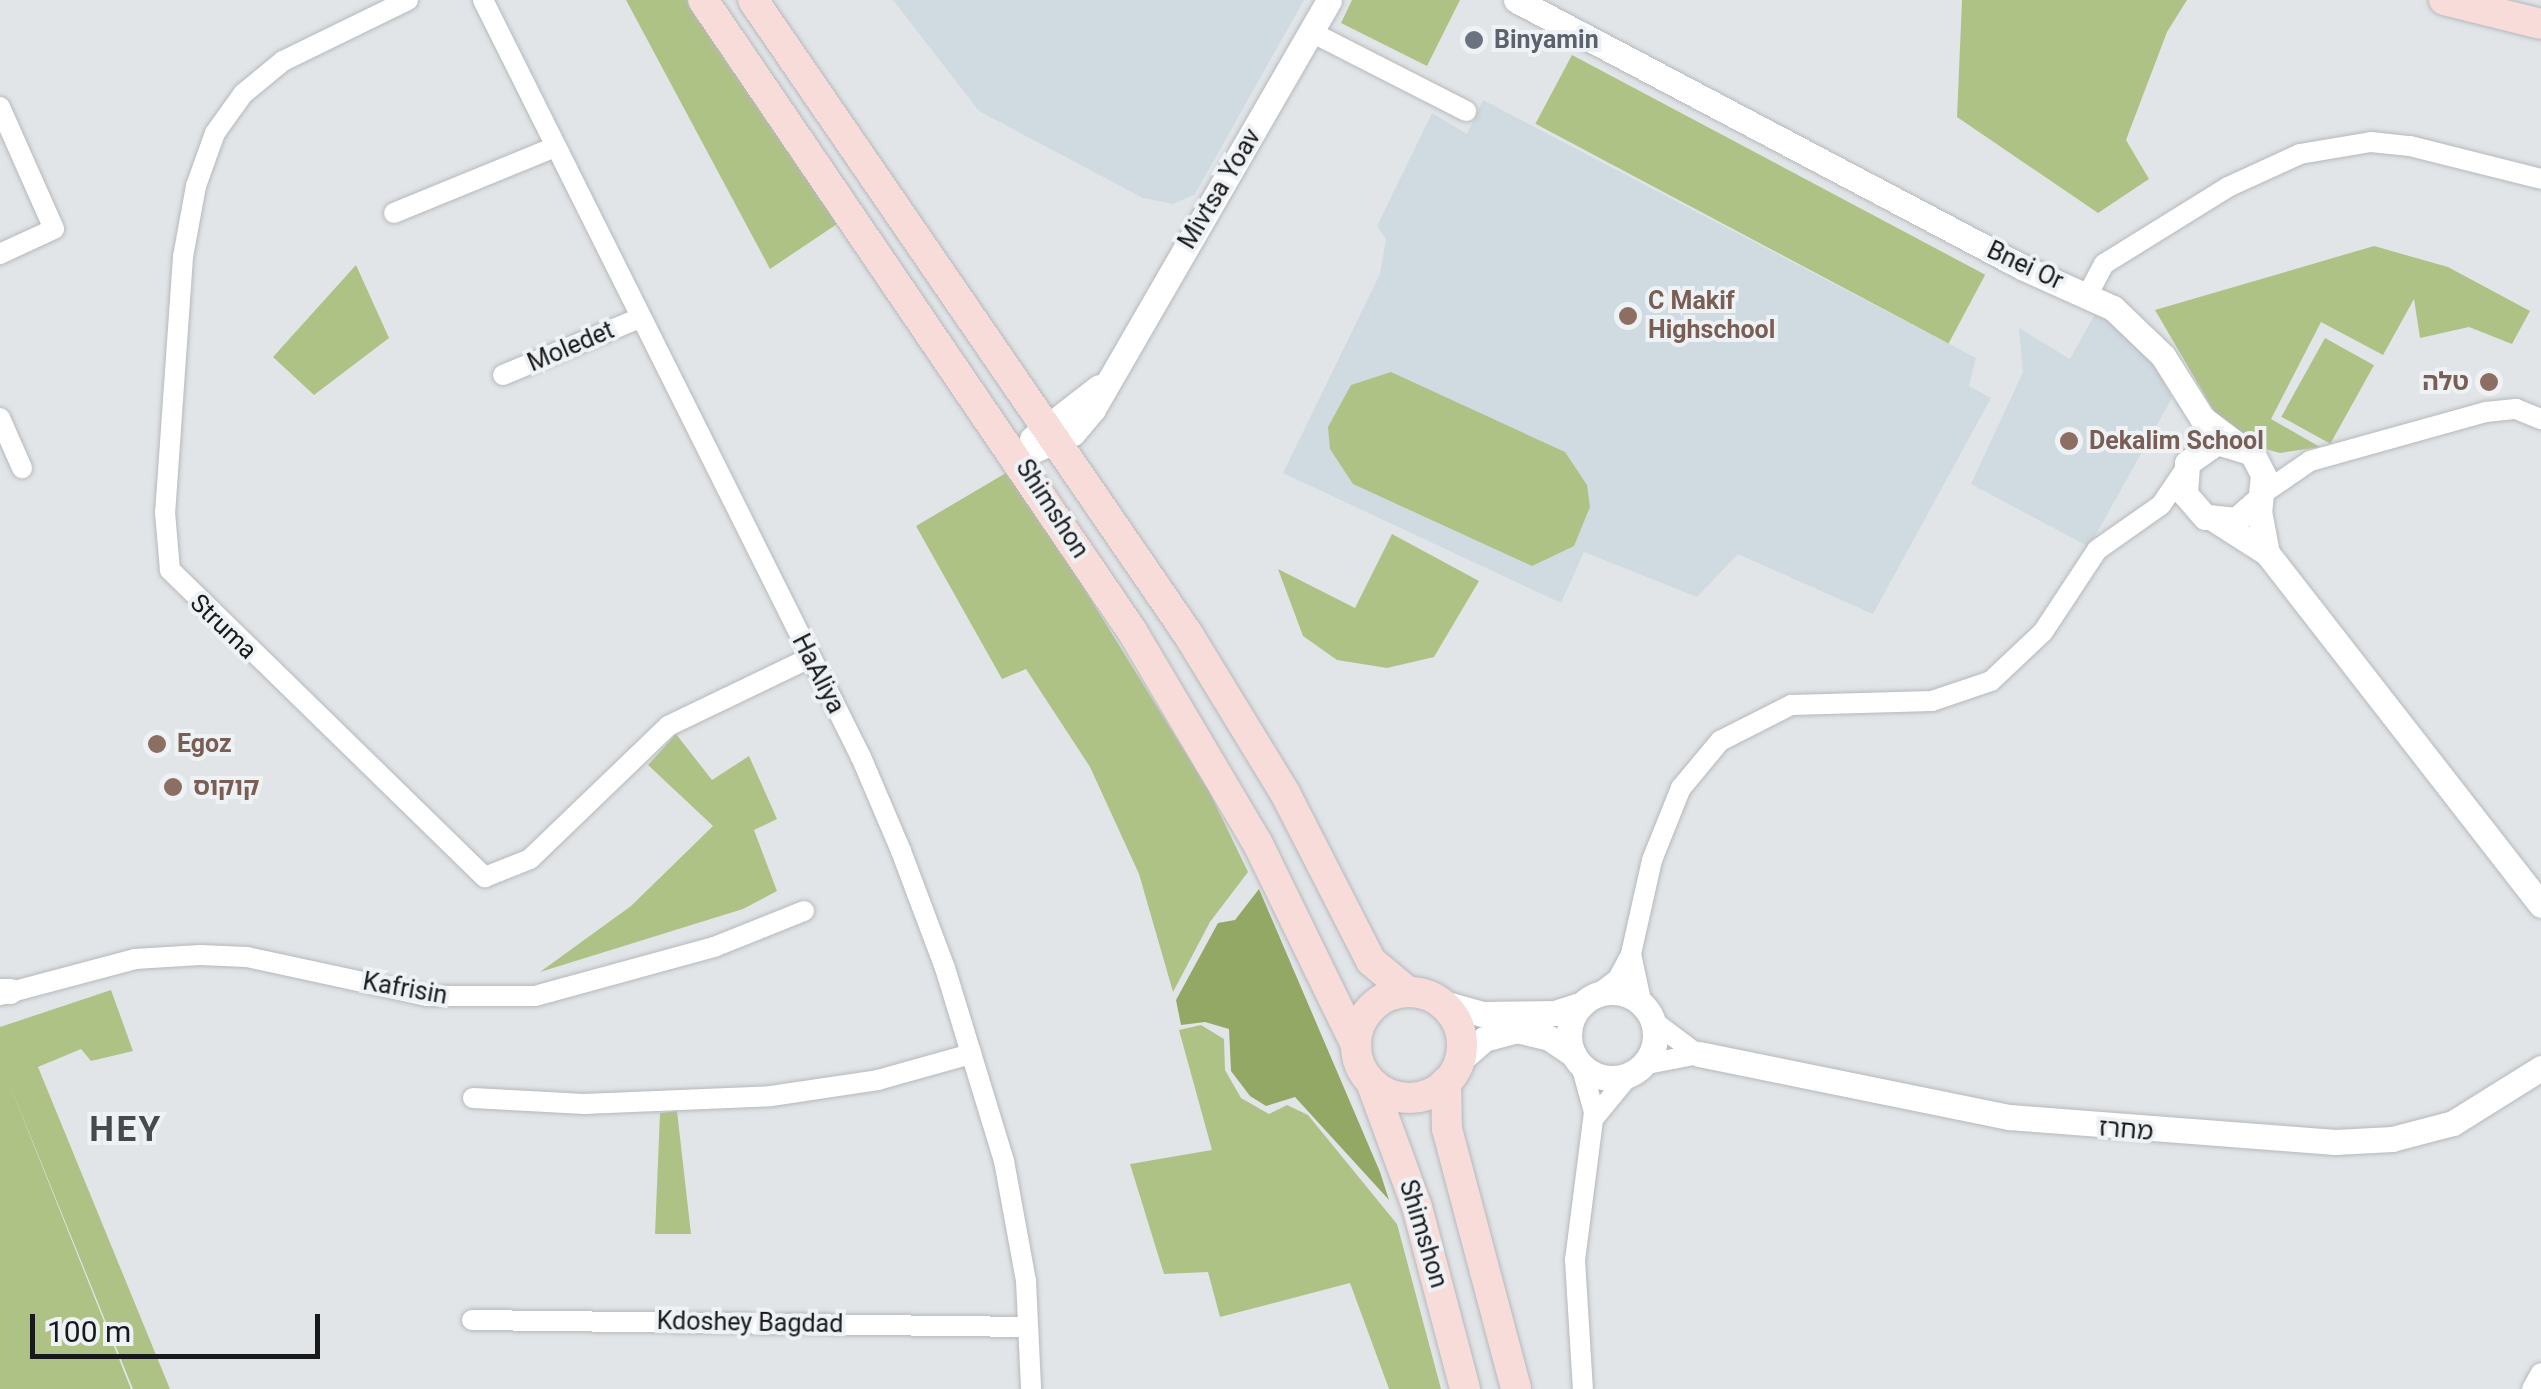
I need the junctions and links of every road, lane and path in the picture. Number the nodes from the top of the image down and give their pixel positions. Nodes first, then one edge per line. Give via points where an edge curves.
1 (408, 0) edge
2 (483, 0) edge
3 (704, 0) edge
4 (753, 0) edge
5 (1329, 0) edge
6 (1516, 0) edge
7 (2444, 0) edge
8 (2541, 24) edge
9 (1313, 33) junction
10 (0, 106) edge
11 (1466, 111) dead end
12 (555, 147) junction
13 (2541, 179) edge
14 (394, 213) dead end
15 (0, 254) edge
16 (2088, 294) junction
17 (640, 318) junction
18 (503, 375) dead end
19 (2192, 405) junction
20 (0, 418) edge
21 (2541, 419) edge
22 (1050, 434) junction
23 (2241, 446) junction
24 (1018, 457) junction
25 (2310, 461) junction
26 (2188, 463) junction
27 (22, 468) dead end
28 (2260, 497) junction
29 (2146, 516) junction
30 (2211, 519) junction
31 (2267, 553) junction
32 (810, 658) junction
33 (2541, 905) edge
34 (804, 910) dead end
35 (1631, 954) junction
36 (3, 992) edge
37 (1408, 992) junction
38 (1590, 999) junction
39 (1440, 1002) junction
40 (1647, 1013) junction
41 (1356, 1045) junction
42 (971, 1054) junction
43 (1699, 1054) junction
44 (1577, 1059) junction
45 (2541, 1068) edge
46 (1637, 1069) junction
47 (1453, 1072) junction
48 (1371, 1082) junction
49 (472, 1098) dead end
50 (1594, 1118) junction
51 (472, 1320) dead end
52 (1028, 1327) junction
53 (2541, 1374) edge
54 (1032, 1389) edge
55 (1464, 1389) edge
56 (1516, 1389) edge
57 (1583, 1389) edge
58 (2532, 1389) edge

1 - 32 street, Struma via 284,61 243,94 215,134 196,186 183,257 165,512 170,570 485,877 530,859 668,726
2 - 12 street, HaAliya
3 - 24 main road, Shimshon
4 - 22 main road, Shimshon
5 - 9 street, Mivtsa Yoav
6 - 16 street, Bnei Or via 2022,267
7 - 8 main road
9 - 11 street
9 - 22 street, Mivtsa Yoav via 1083,423
10 - 15 street via 54,230
12 - 14 street
12 - 17 street, HaAliya
13 - 16 street, Bnei Or via 2410,146 2370,142 2300,154 2228,187 2104,264
16 - 19 street via 2152,342
17 - 18 street, Moledet
17 - 32 street, HaAliya
19 - 23 street
19 - 26 street
20 - 27 street
21 - 25 street via 2516,408 2494,410
22 - 24 street, Mivtsa Yoav
22 - 37 main road, Shimshon via 1240,716 1371,961
23 - 25 street via 2277,460
23 - 26 street via 2210,444
23 - 28 street via 2262,470
24 - 41 main road, Shimshon via 1210,759 1321,962
25 - 28 street
26 - 29 street
26 - 30 street via 2185,494
28 - 30 street via 2241,518
28 - 31 street
29 - 30 street
29 - 35 street via 2097,550 2027,652 1982,686 1921,702 1791,705 1720,740 1680,788 1664,821
30 - 31 street
31 - 33 street
32 - 42 street, HaAliya via 901,851
34 - 36 street, Kafrisin via 714,947 535,996 427,996 248,957 200,954 135,959
35 - 38 street via 1618,978
35 - 40 street
37 - 39 main road
37 - 41 main road via 1372,1007
38 - 39 street via 1555,1013 1482,1014
38 - 40 street via 1618,992
38 - 44 street via 1569,1028
39 - 47 main road via 1459,1028
40 - 43 street, מחרז
40 - 46 street via 1653,1048
41 - 48 main road
42 - 49 street via 878,1080 771,1096 584,1104
42 - 52 street, HaAliya via 1004,1161
43 - 45 street, מחרז via 2009,1118 2334,1142 2392,1139 2453,1123
43 - 46 street, מחרז
44 - 46 street via 1605,1077
44 - 47 street via 1549,1038 1517,1030 1484,1039
44 - 50 street
46 - 50 street
47 - 48 main road via 1409,1098
47 - 56 main road, Shimshon via 1446,1129
48 - 55 main road, Shimshon via 1417,1206
50 - 57 street via 1575,1260
51 - 52 street, Kdoshey Bagdad
52 - 54 street, HaAliya
53 - 58 street

